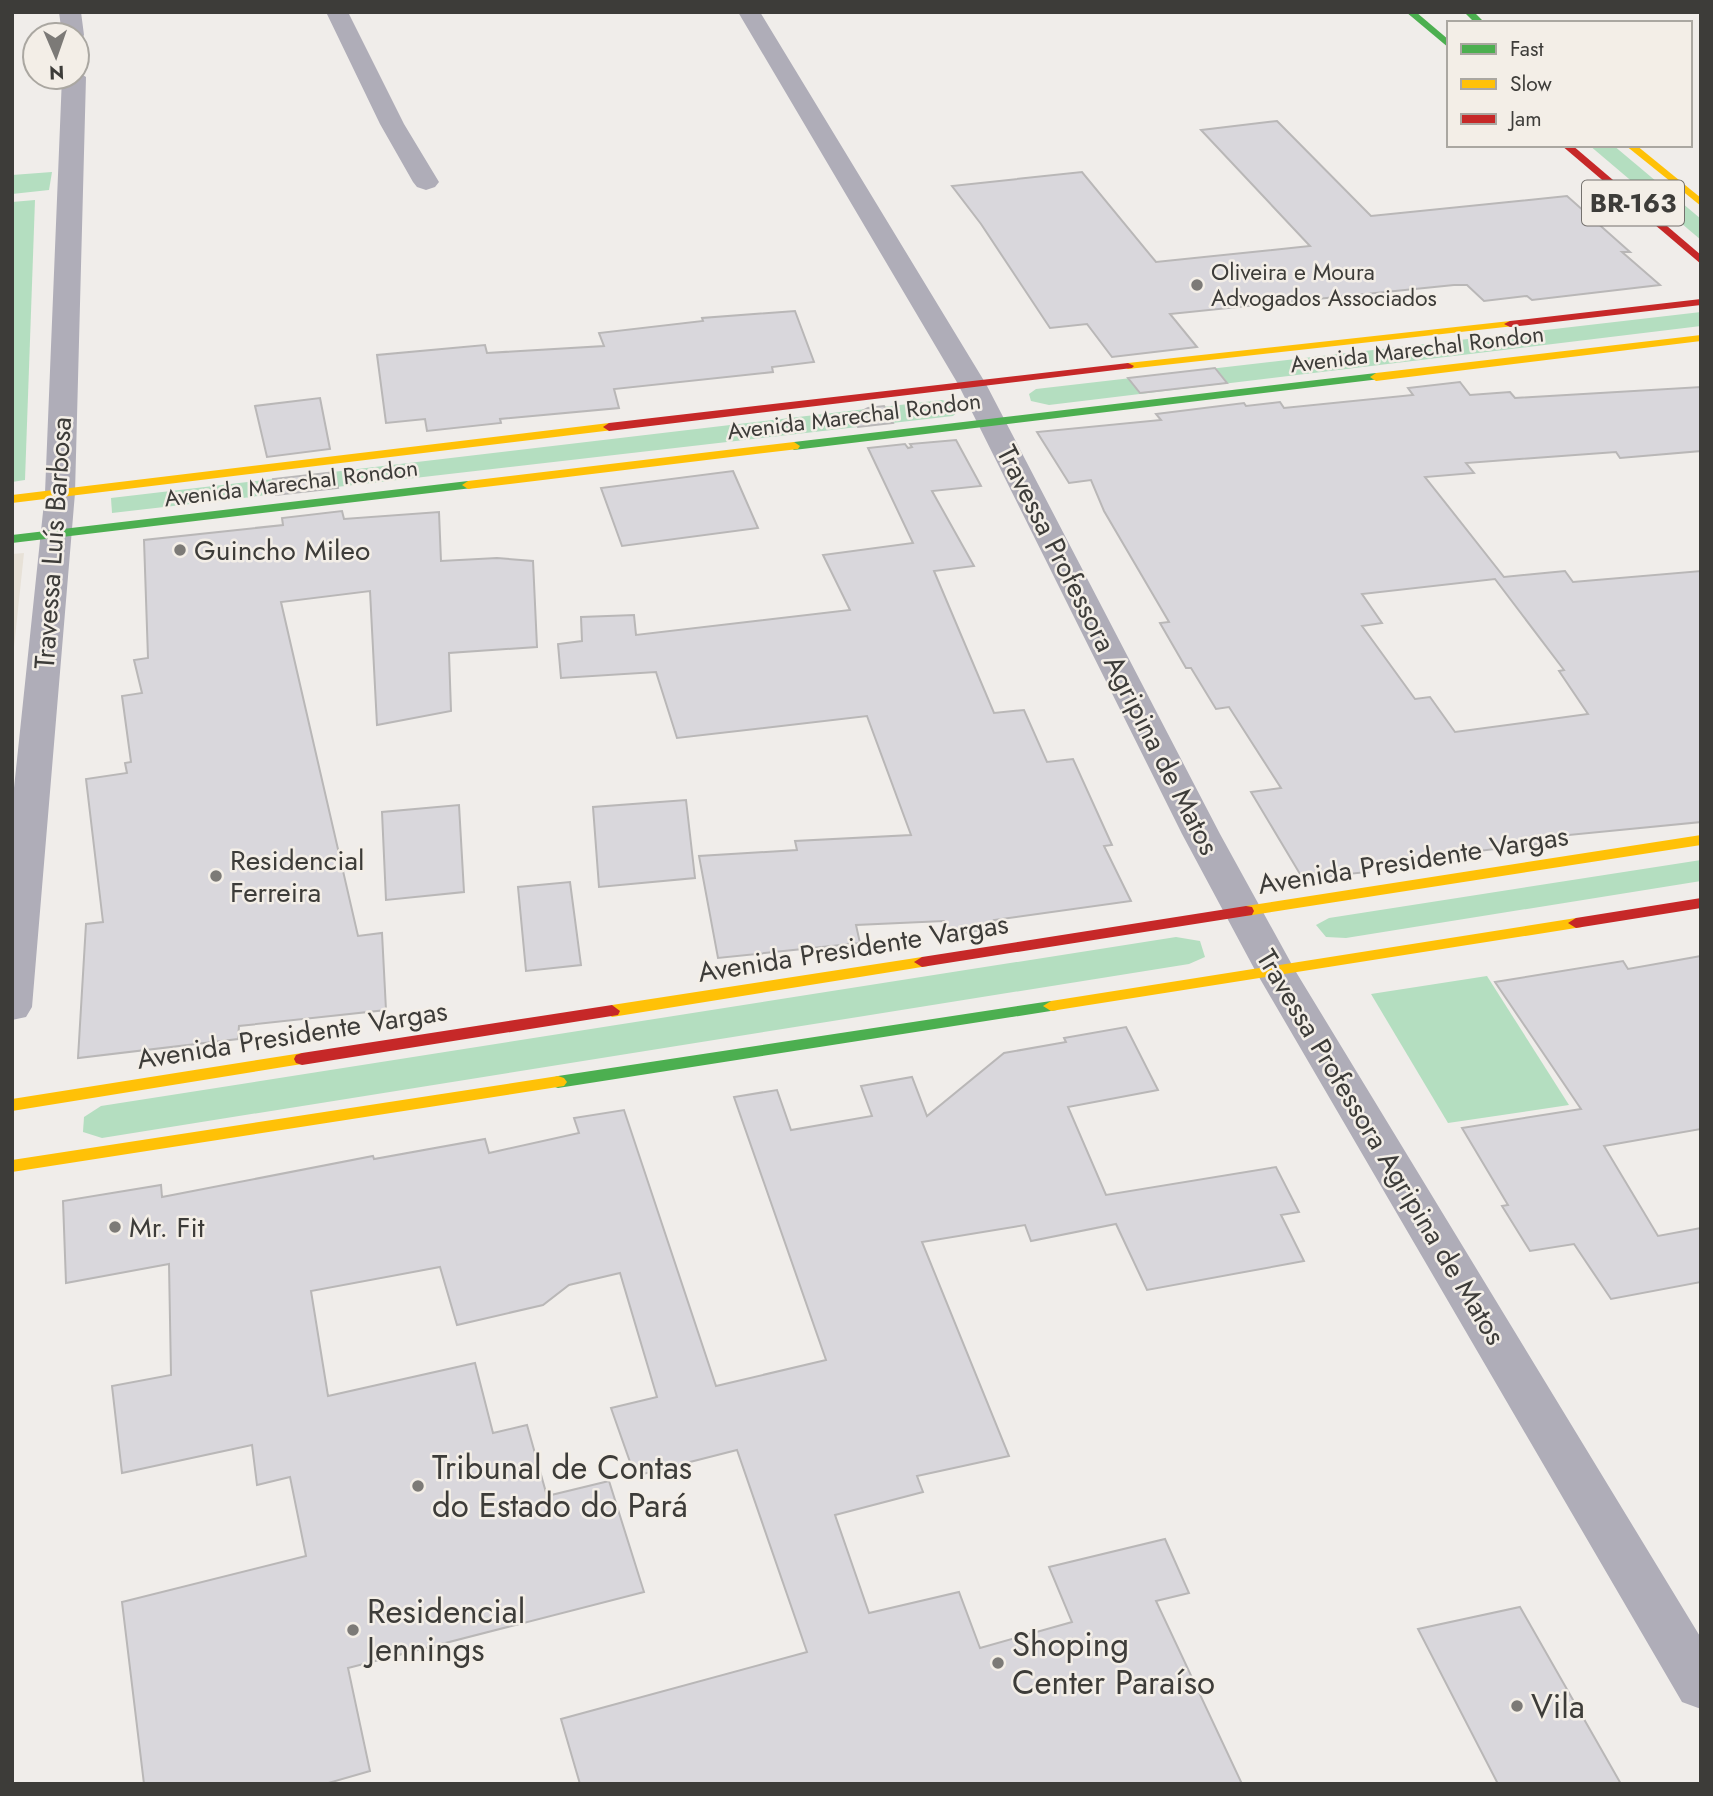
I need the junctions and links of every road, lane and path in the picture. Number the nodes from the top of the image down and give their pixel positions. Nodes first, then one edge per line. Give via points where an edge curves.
1 (337, 12) edge
2 (749, 12) edge
3 (1410, 12) edge
4 (1447, 43) edge
5 (74, 91) edge
6 (1568, 147) edge
7 (1632, 147) edge
8 (426, 182) dead end
9 (1701, 203) edge
10 (1701, 261) edge
11 (1701, 302) edge
12 (1701, 338) edge
13 (972, 384) junction
14 (992, 423) junction
15 (60, 493) junction
16 (12, 499) edge
17 (57, 534) junction
18 (12, 539) edge
19 (1701, 840) edge
20 (1701, 902) edge
21 (1245, 914) junction
22 (1276, 972) junction
23 (12, 1007) edge
24 (12, 1105) edge
25 (12, 1167) edge
26 (1701, 1686) edge

1 - 8 street
2 - 13 street, Travessa Professora Agripina de Matos
3 - 4 main road
5 - 15 street, Travessa Luís Barbosa
6 - 10 main road, BR-163
7 - 9 main road, BR-163
11 - 13 main road, Avenida Marechal Rondon
12 - 14 main road, Avenida Marechal Rondon
13 - 14 street, Travessa Professora Agripina de Matos
13 - 15 main road, Avenida Marechal Rondon
14 - 17 main road, Avenida Marechal Rondon
14 - 21 street, Travessa Professora Agripina de Matos
15 - 16 main road, Avenida Marechal Rondon
15 - 17 street, Travessa Luís Barbosa
17 - 18 main road, Avenida Marechal Rondon
17 - 23 street, Travessa Luís Barbosa
19 - 21 main road, Avenida Presidente Vargas
20 - 22 main road
21 - 22 street, Travessa Professora Agripina de Matos
21 - 24 main road, Avenida Presidente Vargas
22 - 25 main road
22 - 26 street, Travessa Professora Agripina de Matos

